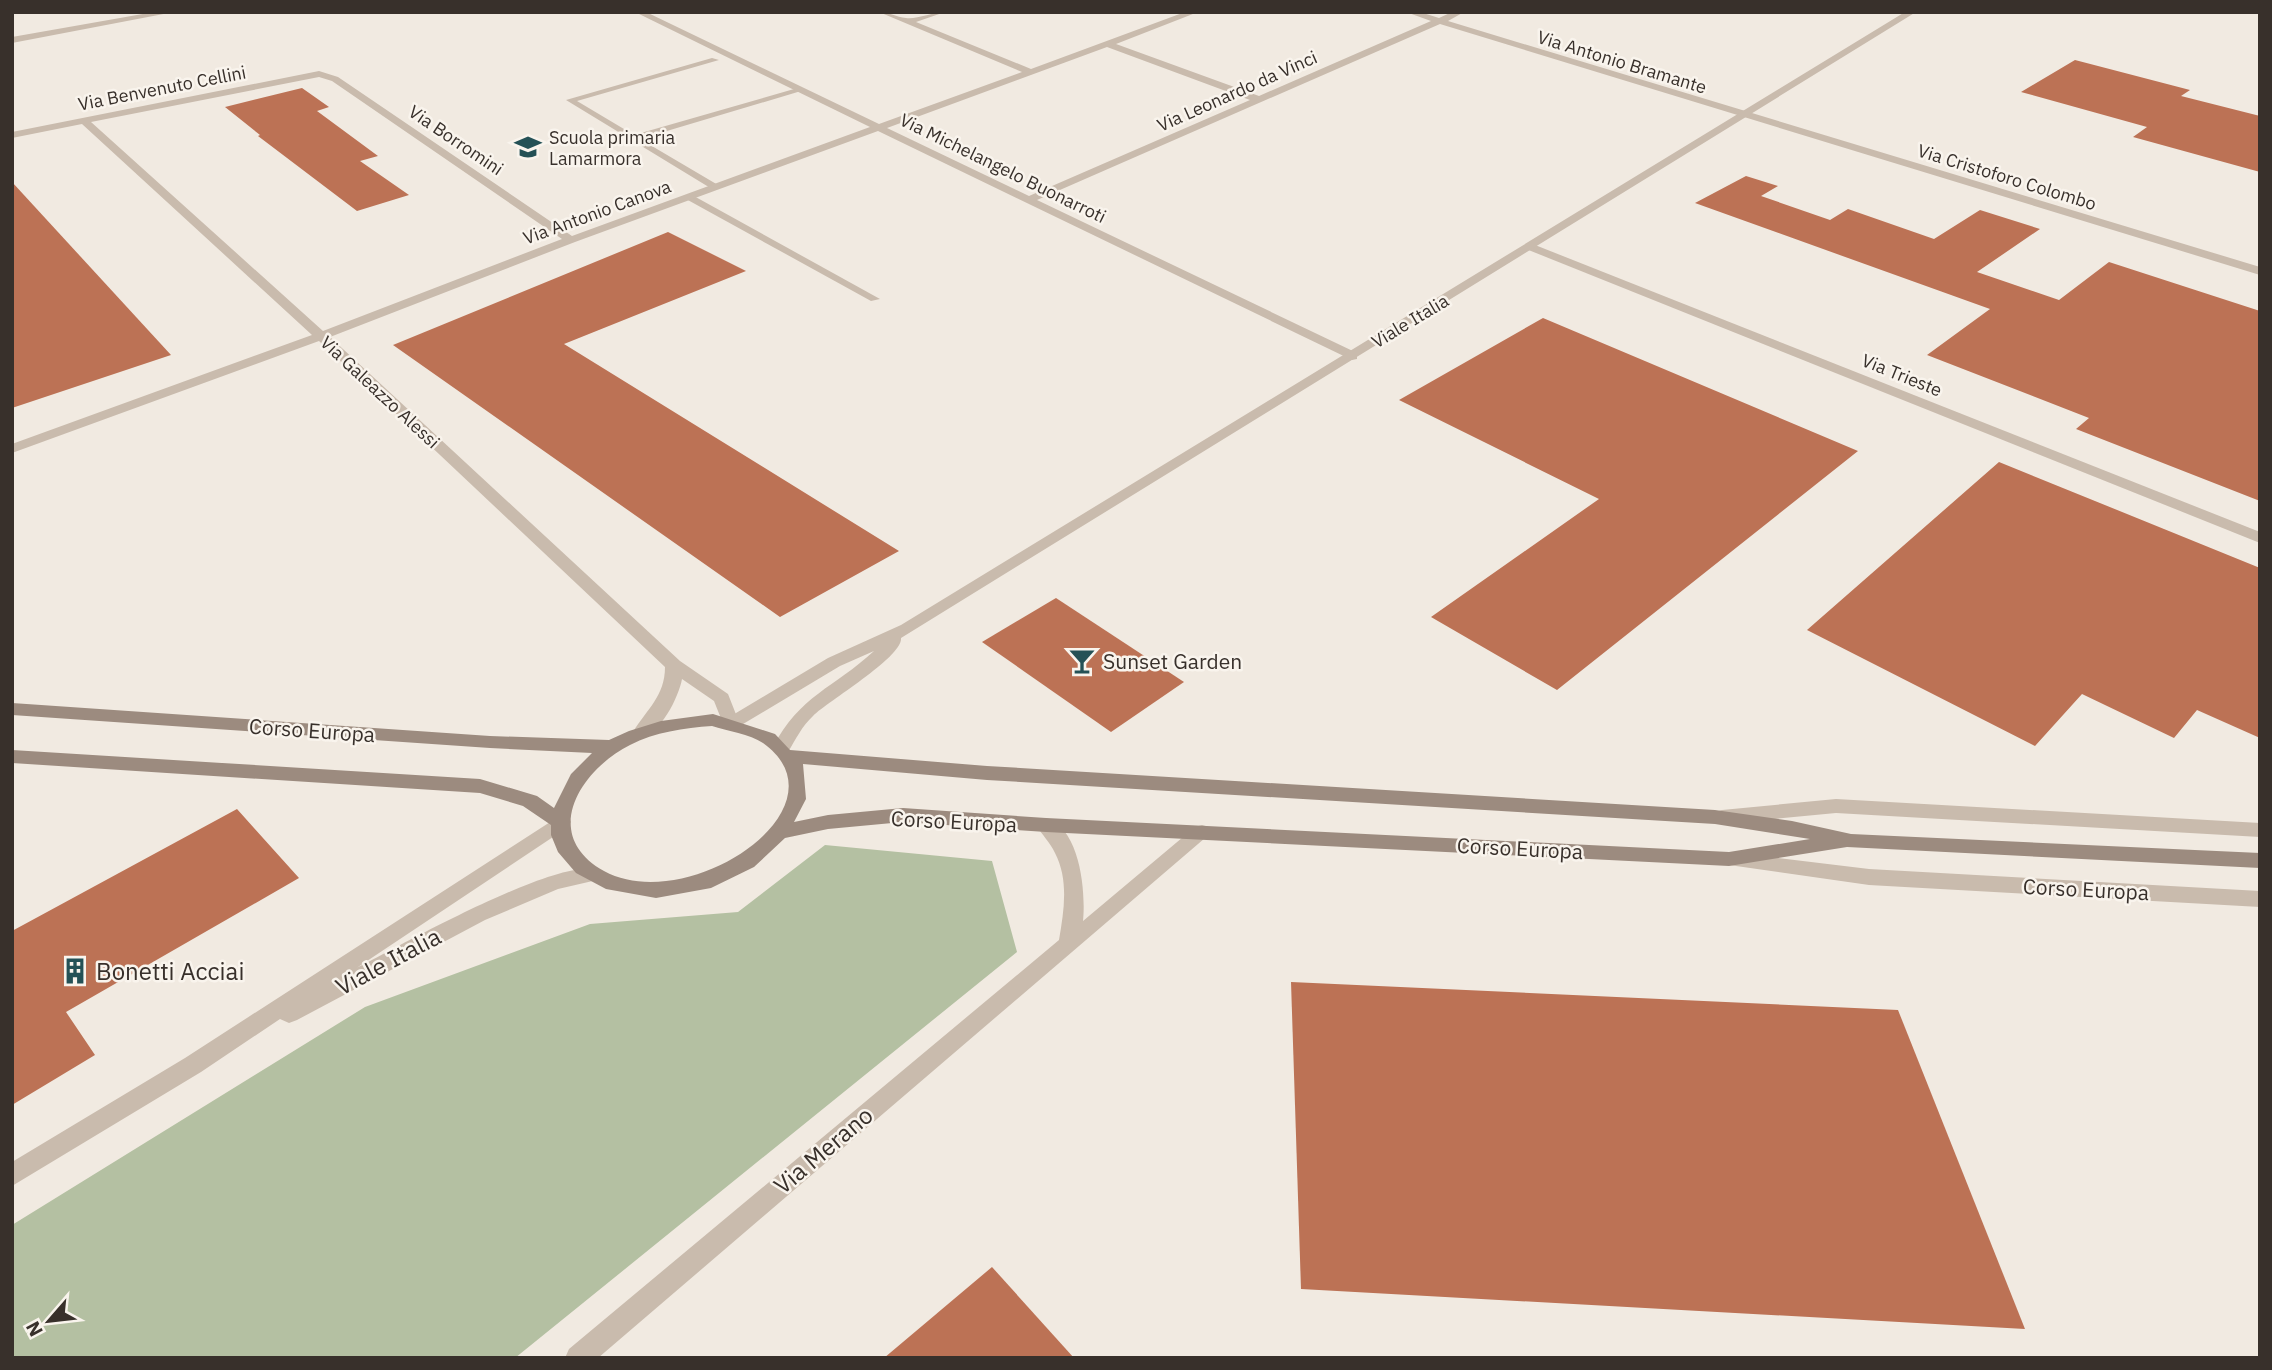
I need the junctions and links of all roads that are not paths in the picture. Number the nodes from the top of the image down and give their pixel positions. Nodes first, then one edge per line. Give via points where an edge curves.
1 (170, 12) edge
2 (639, 12) edge
3 (883, 12) edge
4 (941, 12) edge
5 (1154, 12) edge
6 (1194, 12) edge
7 (1410, 12) edge
8 (1460, 12) edge
9 (1912, 12) edge
10 (1175, 19) junction
11 (1438, 21) junction
12 (907, 22) junction
13 (12, 40) edge
14 (1108, 44) junction
15 (715, 60) dead end
16 (1031, 72) junction
17 (319, 74) joint
18 (798, 89) junction
19 (1260, 100) junction
20 (1745, 116) junction
21 (84, 121) junction
22 (878, 128) junction
23 (12, 135) edge
24 (633, 138) junction
25 (715, 187) junction
26 (689, 197) junction
27 (1028, 200) junction
28 (571, 240) junction
29 (1530, 247) junction
30 (2260, 271) edge
31 (875, 299) dead end
32 (321, 336) junction
33 (1352, 356) junction
34 (12, 449) edge
35 (2260, 538) edge
36 (907, 629) junction
37 (674, 665) junction
38 (12, 709) edge
39 (731, 723) junction
40 (642, 732) junction
41 (612, 747) junction
42 (785, 751) junction
43 (12, 756) edge
44 (1715, 817) junction
45 (560, 821) junction
46 (1046, 825) junction
47 (2260, 830) edge
48 (781, 832) junction
49 (1202, 832) junction
50 (1851, 841) junction
51 (1729, 859) junction
52 (2260, 861) edge
53 (590, 875) junction
54 (2260, 900) edge
55 (1069, 942) junction
56 (193, 1065) junction
57 (12, 1175) edge
58 (578, 1358) edge

1 - 13 street
2 - 18 street, Via Michelangelo Buonarroti
3 - 12 street
4 - 12 street
5 - 10 street
6 - 10 street, Via Antonio Canova
7 - 11 street, Via Antonio Bramante
8 - 11 street, Via Leonardo da Vinci
9 - 20 street, Viale Italia
10 - 14 street, Via Antonio Canova
11 - 19 street, Via Leonardo da Vinci
11 - 20 street, Via Antonio Bramante
12 - 16 street
14 - 16 street, Via Antonio Canova
14 - 19 street
15 - 24 lane via 570,100
16 - 22 street, Via Antonio Canova
17 - 21 street, Via Benvenuto Cellini
17 - 28 street, Via Borromini via 335,79
18 - 22 street, Via Michelangelo Buonarroti
18 - 24 lane
19 - 27 street, Via Leonardo da Vinci
20 - 29 street, Viale Italia
20 - 30 street, Via Cristoforo Colombo
21 - 23 street, Via Benvenuto Cellini
21 - 32 street, Via Galeazzo Alessi
22 - 25 street, Via Antonio Canova
22 - 27 street, Via Michelangelo Buonarroti
24 - 25 lane
25 - 26 street, Via Antonio Canova
26 - 28 street, Via Antonio Canova
26 - 31 lane
27 - 33 street, Via Michelangelo Buonarroti
28 - 32 street, Via Antonio Canova
29 - 33 street, Viale Italia
29 - 35 street, Via Trieste
32 - 34 street, Via Antonio Canova
32 - 37 street, Via Galeazzo Alessi
33 - 36 street, Viale Italia
36 - 39 street, Viale Italia via 834,662
36 - 42 street, Viale Italia via 792,724
37 - 39 street, Via Galeazzo Alessi via 722,698
37 - 40 street via 670,695
38 - 41 main road, Corso Europa
39 - 40 main road via 705,720
39 - 42 main road via 761,732
40 - 41 main road
41 - 45 main road via 587,766 569,789
42 - 44 main road, Corso Europa via 987,773
42 - 48 main road via 797,773 798,792
43 - 45 main road via 480,786 530,801
44 - 47 street, Corso Europa via 1836,806
44 - 50 main road
45 - 53 main road via 562,840 572,859
45 - 56 street, Viale Italia
46 - 48 main road, Corso Europa via 904,815
46 - 49 main road, Corso Europa
46 - 55 street via 1064,847 1074,879
48 - 53 main road via 758,855 727,874 691,886 654,890 619,886
49 - 51 main road, Corso Europa
49 - 55 street, Via Merano
50 - 51 main road
50 - 52 main road
51 - 54 street, Corso Europa via 1869,877
53 - 56 street, Viale Italia via 555,882 478,914
55 - 58 street, Via Merano
56 - 57 street, Viale Italia

